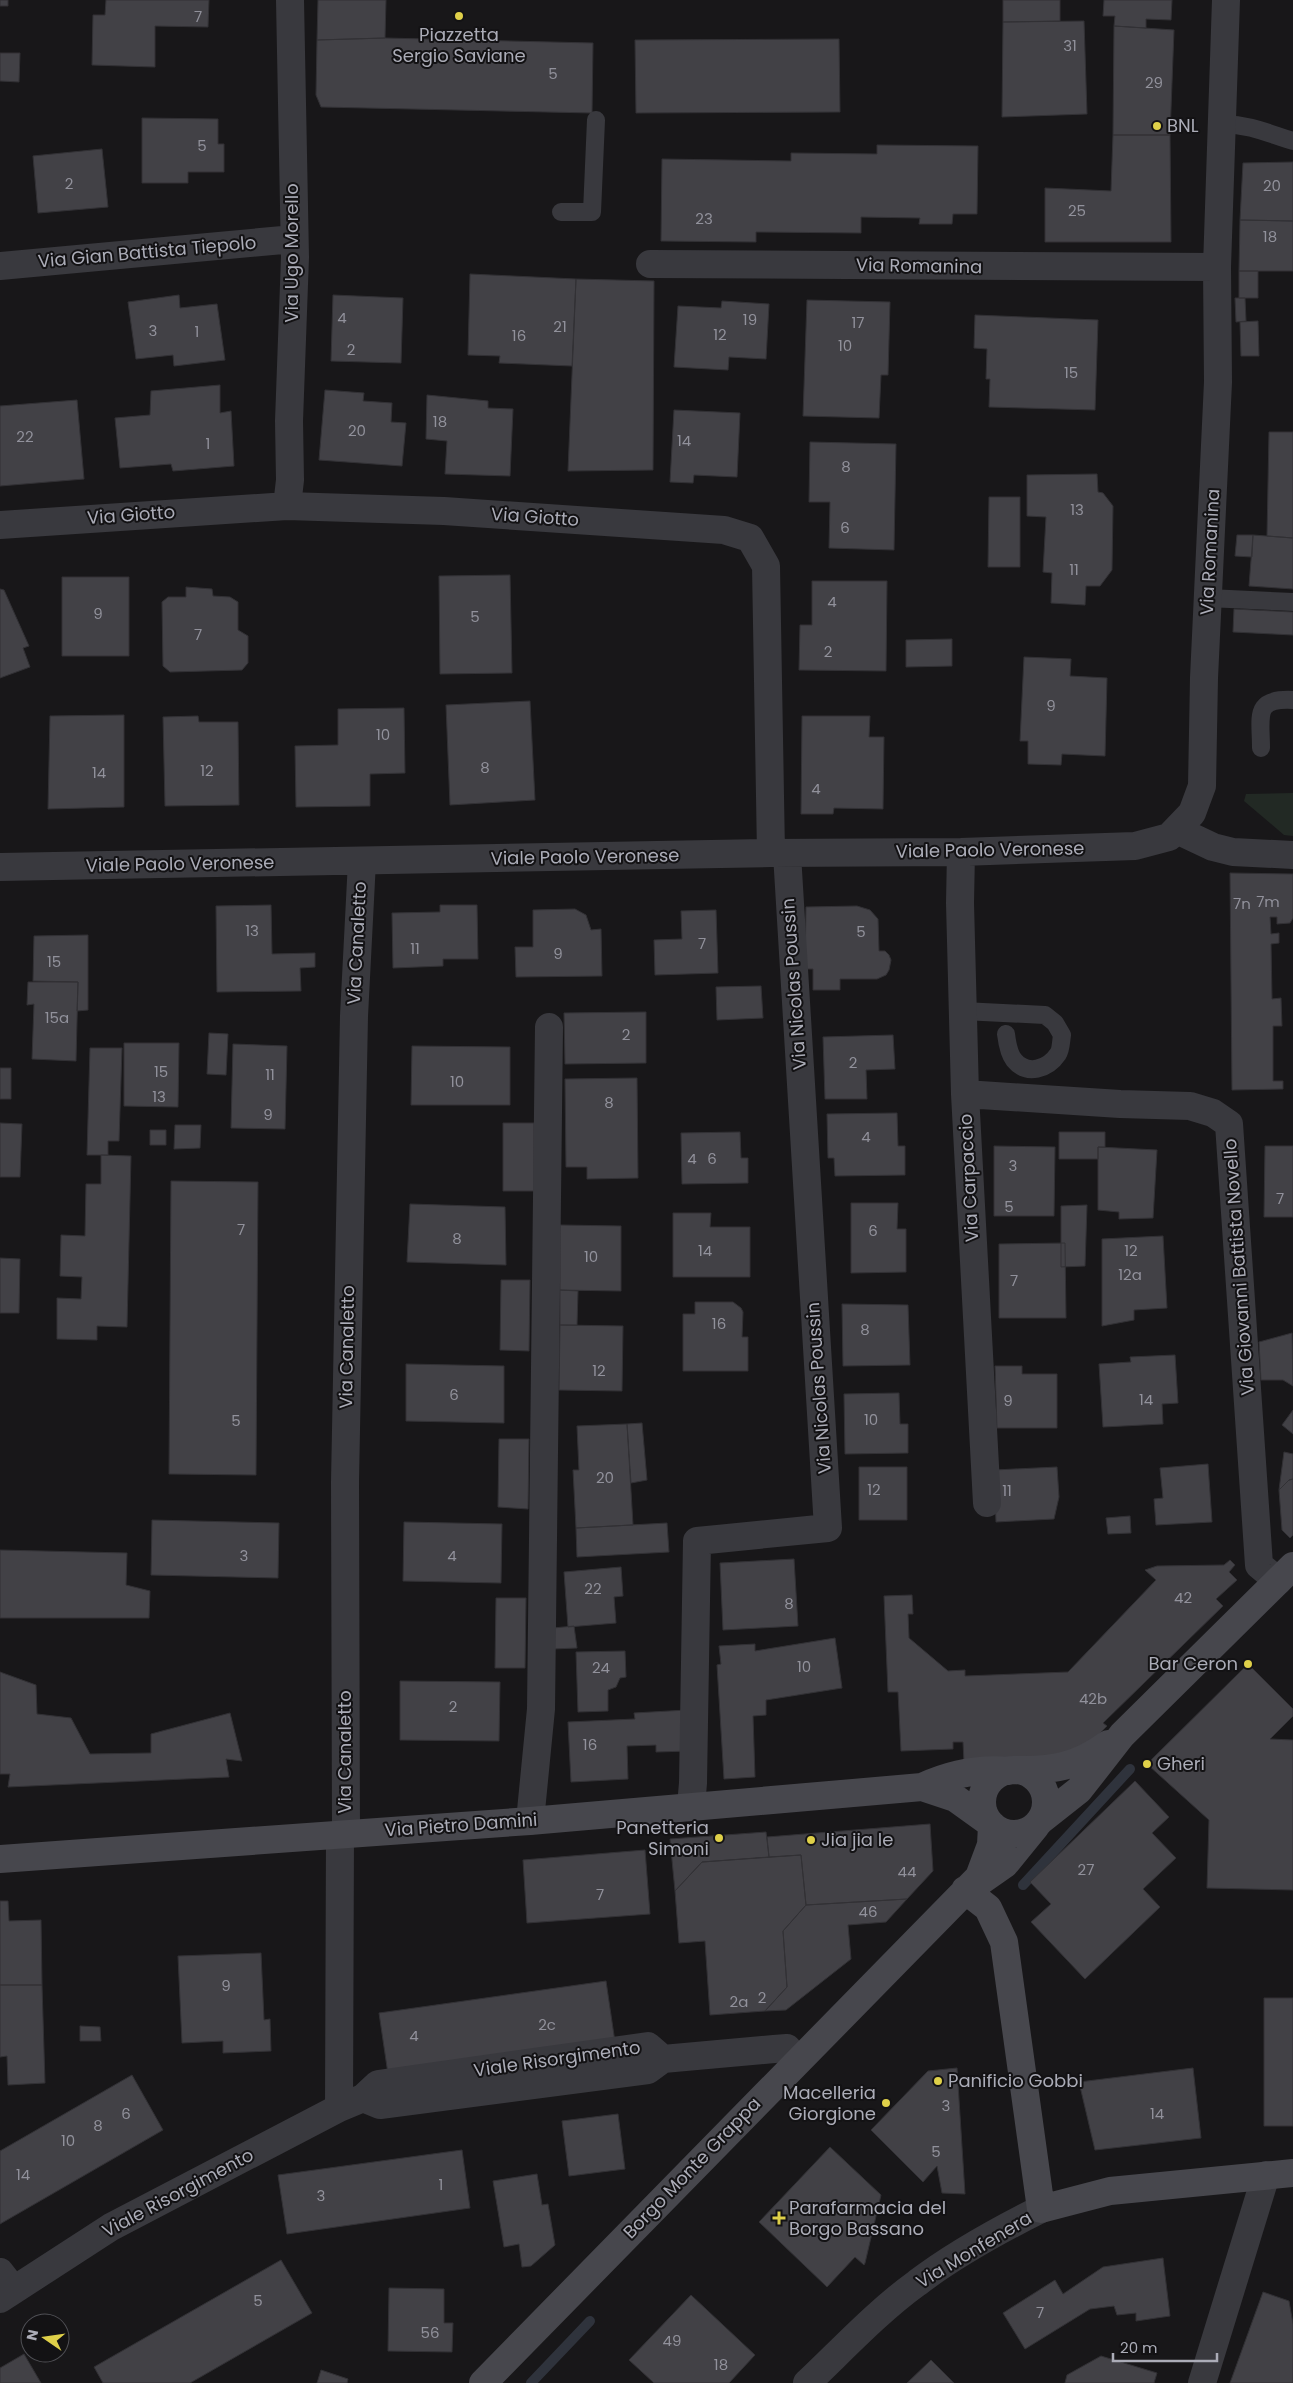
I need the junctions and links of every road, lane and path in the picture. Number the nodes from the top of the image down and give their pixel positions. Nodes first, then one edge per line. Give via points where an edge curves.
1 (290, 0) edge
2 (1226, 0) edge
3 (596, 120) dead end
4 (1223, 124) junction
5 (1293, 141) edge
6 (561, 212) dead end
7 (294, 239) junction
8 (650, 264) dead end
9 (0, 266) edge
10 (1218, 267) junction
11 (287, 506) junction
12 (0, 525) edge
13 (1208, 598) junction
14 (1293, 602) edge
15 (1293, 700) edge
16 (1260, 748) dead end
17 (1173, 834) junction
18 (961, 852) junction
19 (779, 853) junction
20 (1293, 855) edge
21 (362, 861) junction
22 (0, 867) edge
23 (963, 1010) junction
24 (549, 1027) dead end
25 (1006, 1034) dead end
26 (965, 1094) junction
27 (986, 1503) dead end
28 (1285, 1574) edge
29 (1122, 1735) junction
30 (1013, 1771) junction
31 (922, 1787) junction
32 (691, 1806) junction
33 (530, 1821) junction
34 (990, 1823) junction
35 (1038, 1823) junction
36 (342, 1834) junction
37 (0, 1859) edge
38 (966, 1890) junction
39 (798, 2060) junction
40 (351, 2103) junction
41 (1293, 2173) edge
42 (1266, 2175) junction
43 (1041, 2209) junction
44 (5, 2287) edge
45 (483, 2383) edge
46 (807, 2383) edge
47 (1202, 2383) edge

1 - 7 street, Via Ugo Morello
2 - 4 street, Via Romanina
3 - 6 lane via 592,212
4 - 5 lane via 1260,128
4 - 10 street, Via Romanina
7 - 9 street, Via Gian Battista Tiepolo
7 - 11 street, Via Ugo Morello
8 - 10 street, Via Romanina
10 - 13 street, Via Romanina via 1218,382
11 - 12 street, Via Giotto
11 - 19 street, Via Giotto via 444,511 714,530 750,538 766,566
13 - 14 lane
13 - 17 street, Via Romanina via 1202,786 1192,813
15 - 16 lane via 1269,702 1264,707 1261,712
17 - 18 street, Viale Paolo Veronese via 1135,846
17 - 20 street via 1233,852
18 - 19 street, Viale Paolo Veronese
18 - 23 street, Via Carpaccio
19 - 21 street, Viale Paolo Veronese
19 - 32 street, Via Nicolas Poussin via 828,1528 697,1542
21 - 22 street, Viale Paolo Veronese
21 - 36 street, Via Canaletto via 354,1016
23 - 25 lane via 1045,1015 1062,1035 1058,1054 1035,1070 1024,1068 1014,1060
23 - 26 street, Via Carpaccio
24 - 33 street via 541,1708
26 - 27 street, Via Carpaccio
26 - 28 street, Via Giovanni Battista Novello via 1190,1106 1214,1113 1229,1124 1259,1565
28 - 29 street, Borgo Monte Grappa
29 - 30 street, Borgo Monte Grappa via 1075,1764
29 - 35 street, Borgo Monte Grappa via 1079,1790
30 - 31 street, Via Pietro Damini via 965,1772
30 - 34 street, Borgo Monte Grappa via 992,1779 984,1792 982,1802
30 - 35 street via 1035,1777 1044,1790 1046,1805
31 - 32 street, Via Pietro Damini
31 - 34 street, Via Pietro Damini via 955,1798
32 - 33 street, Via Pietro Damini
33 - 36 street, Via Pietro Damini
34 - 35 street, Borgo Monte Grappa via 1003,1832 1013,1834 1022,1833
34 - 38 street, Borgo Monte Grappa via 991,1845 983,1868
35 - 38 street, Borgo Monte Grappa via 1004,1864 991,1876
36 - 37 street, Via Pietro Damini
36 - 40 street, Via Canaletto
38 - 39 street, Borgo Monte Grappa
38 - 43 street via 988,1908 1004,1942
39 - 40 street, Viale Risorgimento via 787,2048 663,2059 648,2070 573,2082 380,2105
39 - 45 street, Borgo Monte Grappa
40 - 44 street, Viale Risorgimento via 111,2227
41 - 42 street, Via Monfenera
42 - 43 street, Via Monfenera via 1110,2191
42 - 47 street
43 - 46 street, Via Monfenera via 1000,2230 917,2282

